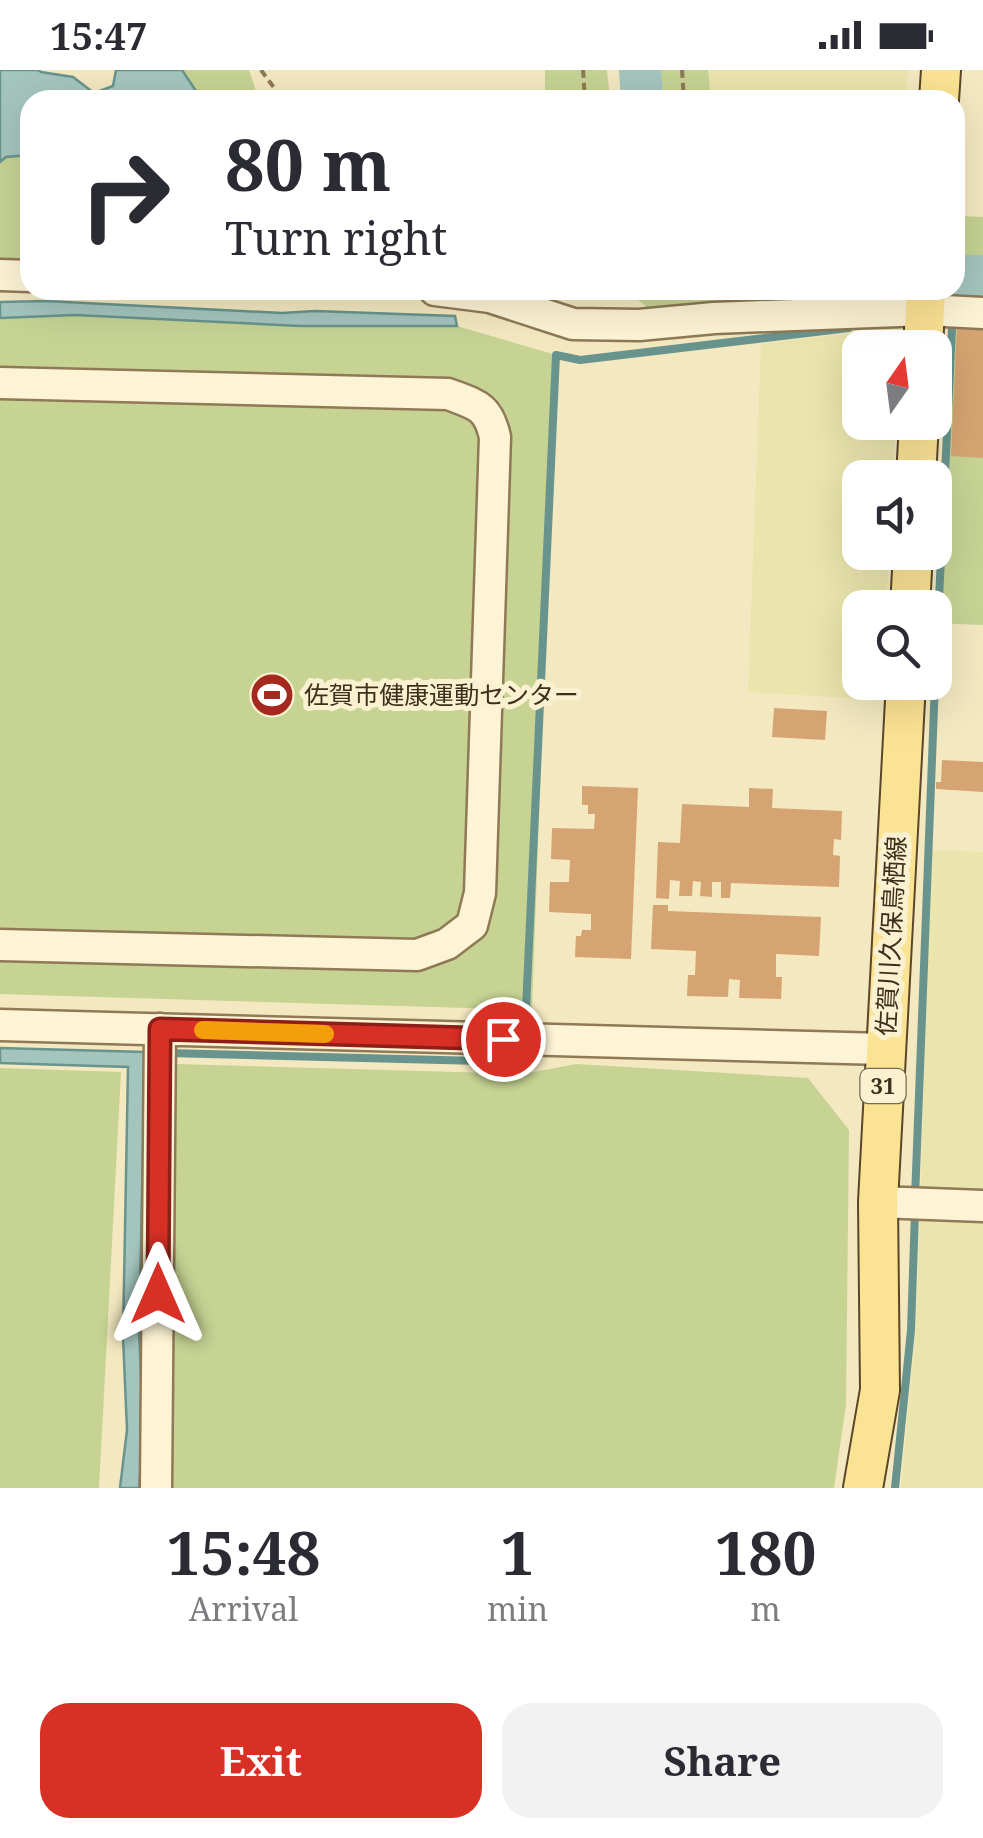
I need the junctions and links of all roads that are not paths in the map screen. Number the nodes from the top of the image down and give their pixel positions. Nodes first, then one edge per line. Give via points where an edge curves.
1 (499, 300) edge
2 (983, 313) edge
3 (925, 316) edge
4 (0, 383) edge
5 (905, 700) edge
6 (0, 945) edge
7 (0, 1025) edge
8 (160, 1044) junction
9 (884, 1049) junction
10 (902, 1203) junction
11 (983, 1206) edge
12 (156, 1488) edge
13 (863, 1488) edge

1 - 3 street via 573,324
2 - 3 street
4 - 6 street via 448,394 490,418 495,438 480,893 472,925 417,955
5 - 9 main road, 佐賀川久保鳥栖線 / 31
7 - 8 street
8 - 9 street
8 - 12 street
9 - 10 main road, 佐賀川久保鳥栖線 / 31
10 - 11 street
10 - 13 main road, 佐賀川久保鳥栖線 / 31

